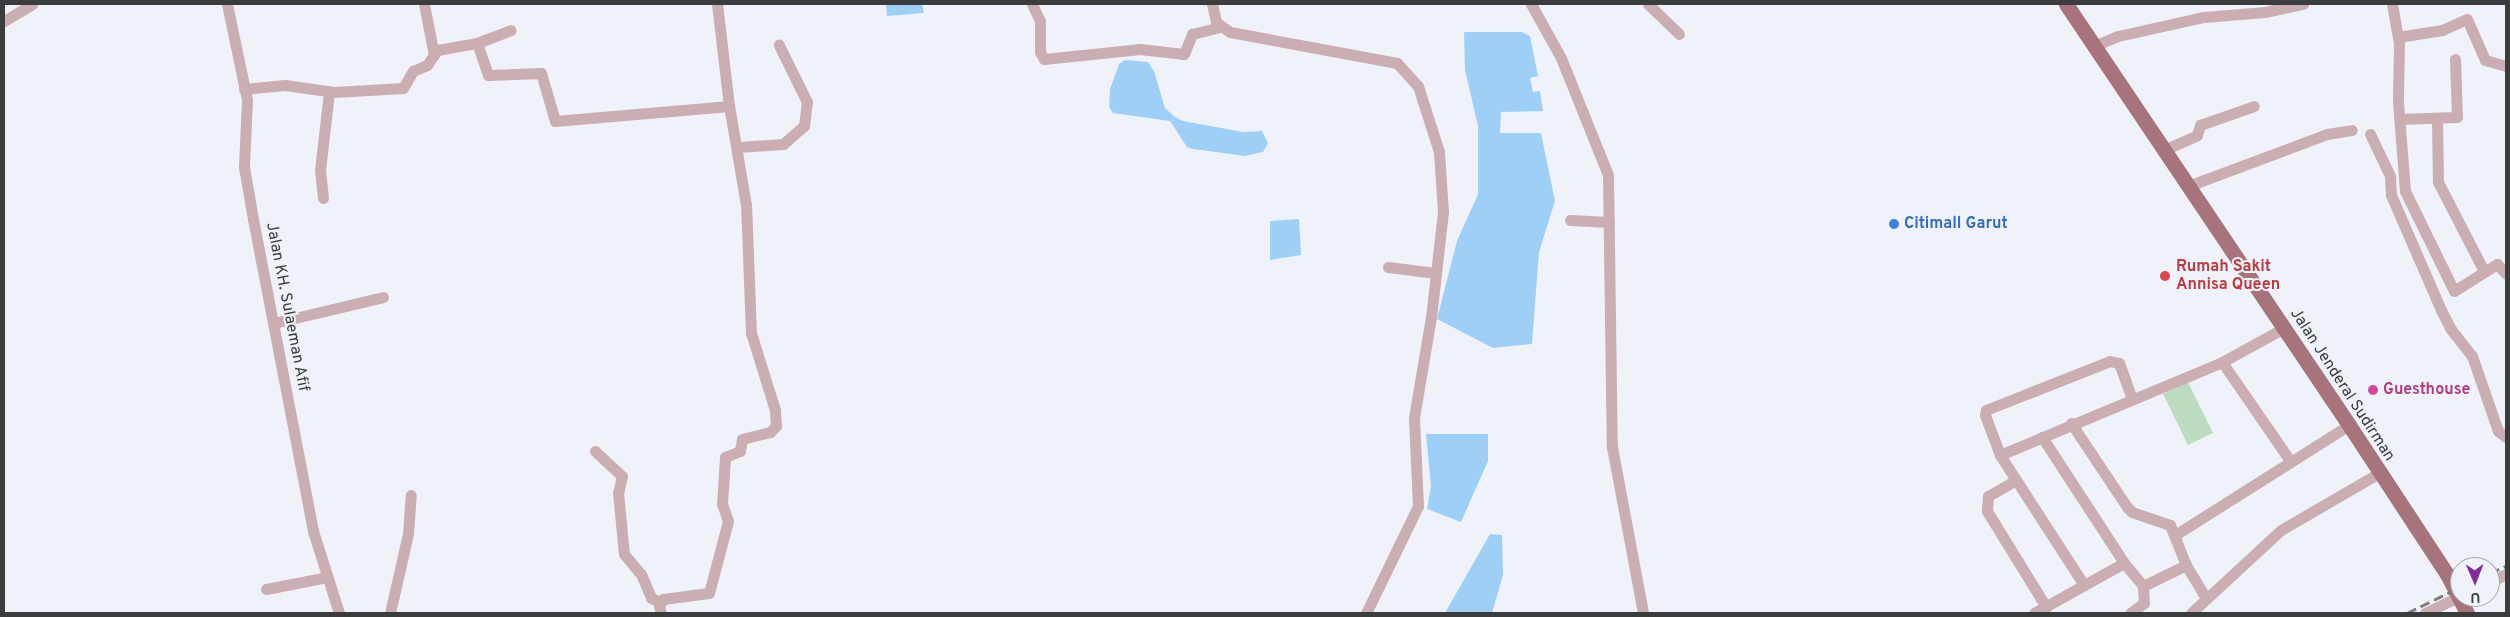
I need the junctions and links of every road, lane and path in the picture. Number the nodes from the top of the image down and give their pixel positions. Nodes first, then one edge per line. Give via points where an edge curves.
1 (32, 4) edge
2 (227, 4) edge
3 (424, 4) edge
4 (716, 4) edge
5 (1032, 4) edge
6 (1212, 4) edge
7 (1531, 4) edge
8 (1648, 4) edge
9 (2066, 4) edge
10 (2303, 4) edge
11 (2392, 4) edge
12 (4, 21) edge
13 (1220, 28) junction
14 (511, 30) dead end
15 (1679, 34) dead end
16 (2398, 36) junction
17 (477, 43) junction
18 (779, 45) dead end
19 (2094, 46) junction
20 (434, 55) junction
21 (2455, 59) dead end
22 (2506, 66) edge
23 (244, 89) junction
24 (329, 92) junction
25 (729, 106) junction
26 (2254, 106) dead end
27 (2400, 119) junction
28 (2437, 119) junction
29 (2352, 130) dead end
30 (2370, 134) dead end
31 (738, 148) junction
32 (2164, 150) junction
33 (2188, 186) junction
34 (323, 198) dead end
35 (1570, 220) dead end
36 (1608, 222) junction
37 (1388, 267) dead end
38 (2484, 271) junction
39 (1436, 272) junction
40 (2506, 274) edge
41 (383, 297) dead end
42 (274, 323) junction
43 (2284, 328) junction
44 (2222, 362) junction
45 (2132, 398) junction
46 (2071, 423) junction
47 (2349, 425) junction
48 (2042, 436) junction
49 (2506, 437) edge
50 (595, 451) dead end
51 (2000, 456) junction
52 (2291, 462) junction
53 (2379, 473) junction
54 (2016, 480) junction
55 (412, 495) dead end
56 (2175, 534) junction
57 (2124, 563) junction
58 (2186, 565) junction
59 (327, 577) junction
60 (2450, 582) edge
61 (2084, 585) junction
62 (2143, 586) junction
63 (266, 589) dead end
64 (2206, 598) junction
65 (2450, 600) edge
66 (2046, 607) junction
67 (661, 608) edge
68 (339, 613) edge
69 (390, 613) edge
70 (1366, 613) edge
71 (1643, 613) edge
72 (2034, 613) edge
73 (2130, 613) edge
74 (2191, 613) edge
75 (2425, 613) edge

1 - 12 street
2 - 23 street, Jalan KH. Sulaeman Afif
3 - 20 street
4 - 25 street
5 - 13 street via 1040,20 1040,52 1044,59 1140,49 1184,54 1192,34
6 - 13 street via 1213,16
7 - 36 street via 1561,58 1606,164
8 - 15 street
9 - 19 main road, Jalan Jenderal Sudirman
10 - 19 street via 2265,12 2204,17 2118,36
11 - 16 street
13 - 39 street via 1386,60 1397,64 1413,79 1441,163 1443,212
14 - 17 street
16 - 22 street via 2442,30 2467,19 2485,60
16 - 27 street
17 - 20 street via 437,50
17 - 25 street via 488,75 541,73 555,121
18 - 31 street via 805,98 804,126 783,144
19 - 32 main road, Jalan Jenderal Sudirman
20 - 24 street via 426,66 413,71 403,88
21 - 28 street via 2458,115 2456,119
23 - 24 street via 280,85
23 - 42 street, Jalan KH. Sulaeman Afif via 247,100 244,167
24 - 34 street via 320,170
25 - 31 street
26 - 32 street via 2200,125 2197,135
27 - 28 street
27 - 38 street via 2405,191 2452,288 2458,291
28 - 38 street via 2438,182
29 - 33 street via 2327,134
30 - 49 street via 2390,176 2391,195 2441,310 2450,328 2472,356 2498,432
31 - 67 street via 746,204 751,333 775,410 776,426 770,432 742,439 740,451 725,457 722,504 728,521 709,593 676,596
32 - 33 main road, Jalan Jenderal Sudirman
33 - 43 main road, Jalan Jenderal Sudirman
35 - 36 street
36 - 71 street via 1612,447
37 - 39 street
38 - 40 street via 2499,263
39 - 70 street via 1414,418 1418,506
41 - 42 street
42 - 59 street, Jalan KH. Sulaeman Afif via 313,531
43 - 44 street
43 - 47 main road, Jalan Jenderal Sudirman
44 - 45 street
44 - 52 street
45 - 46 street
45 - 51 street via 2119,362 2110,361 1990,407 1985,415
46 - 48 street
46 - 56 street via 2127,507 2132,512 2164,520
47 - 52 street
47 - 53 main road, Jalan Jenderal Sudirman
48 - 51 street
48 - 57 street
50 - 67 street via 622,476 618,493 624,554 641,574 650,598
51 - 54 street
52 - 56 street
53 - 60 main road, Jalan Jenderal Sudirman
53 - 64 street via 2281,530
54 - 61 street
54 - 66 street via 1988,496 1988,511
55 - 69 street via 408,534
56 - 58 street
57 - 61 street
57 - 62 street
58 - 62 street
58 - 64 street
59 - 63 street
59 - 68 street, Jalan KH. Sulaeman Afif
61 - 66 street
62 - 73 street via 2144,603
64 - 74 street
65 - 75 street
66 - 72 street

